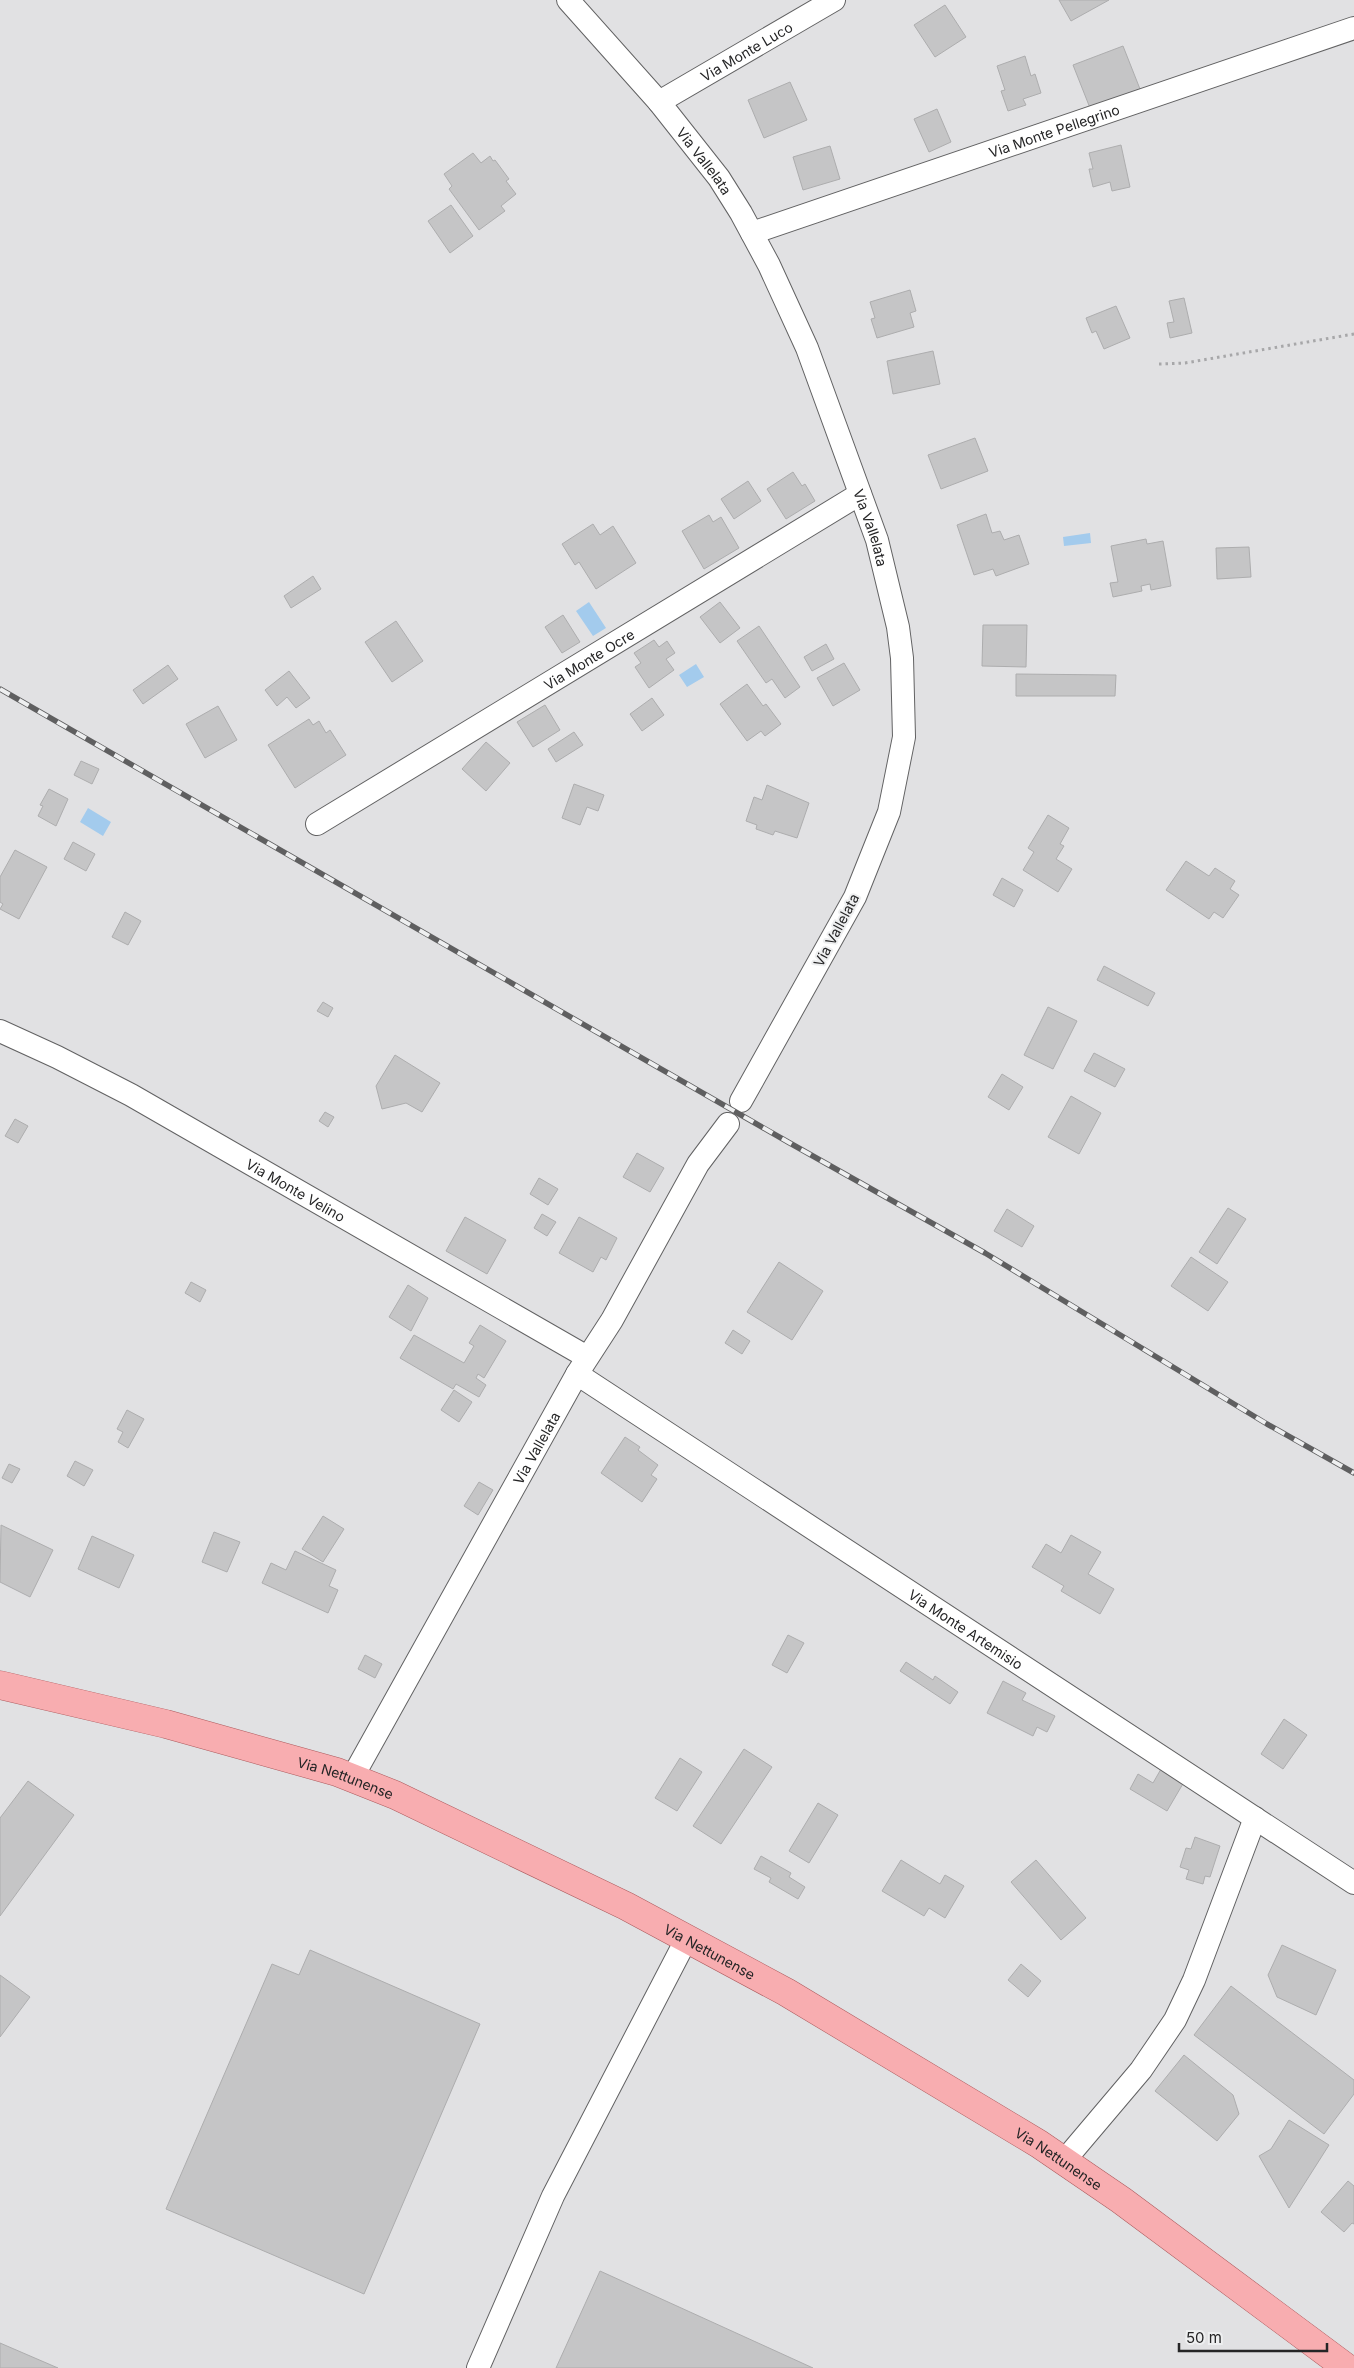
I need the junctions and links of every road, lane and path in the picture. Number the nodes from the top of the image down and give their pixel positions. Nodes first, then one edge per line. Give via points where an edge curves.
1 (568, 0) edge
2 (834, 0) edge
3 (1354, 28) edge
4 (659, 102) junction
5 (752, 233) junction
6 (1354, 334) edge
7 (1159, 364) dead end
8 (860, 494) junction
9 (317, 824) dead end
10 (0, 1031) edge
11 (740, 1101) dead end
12 (728, 1124) dead end
13 (582, 1366) junction
14 (0, 1685) edge
15 (352, 1778) junction
16 (1255, 1818) junction
17 (1354, 1883) edge
18 (686, 1938) junction
19 (1064, 2161) junction
20 (478, 2368) edge
21 (1347, 2368) edge

1 - 4 street, Via Vallelata
2 - 4 street, Via Monte Luco
3 - 5 street, Via Monte Pellegrino
4 - 5 street, Via Vallelata via 730,194
5 - 8 street, Via Vallelata via 801,333
6 - 7 path
8 - 9 street, Via Monte Ocre
8 - 11 street, Via Vallelata via 877,540 892,598 902,658 904,737 897,779 889,812 855,896
10 - 13 street, Via Monte Velino via 123,1091
12 - 13 street, Via Vallelata via 698,1164 612,1320
13 - 15 street, Via Vallelata
13 - 16 street, Via Monte Artemisio
14 - 15 main road, Via Nettunense via 166,1724
15 - 18 main road, Via Nettunense via 395,1795 592,1889
16 - 17 street, Via Monte Artemisio
16 - 19 street via 1192,1986 1175,2020 1141,2070
18 - 19 main road, Via Nettunense via 786,1992
18 - 20 street via 553,2196
19 - 21 main road, Via Nettunense

